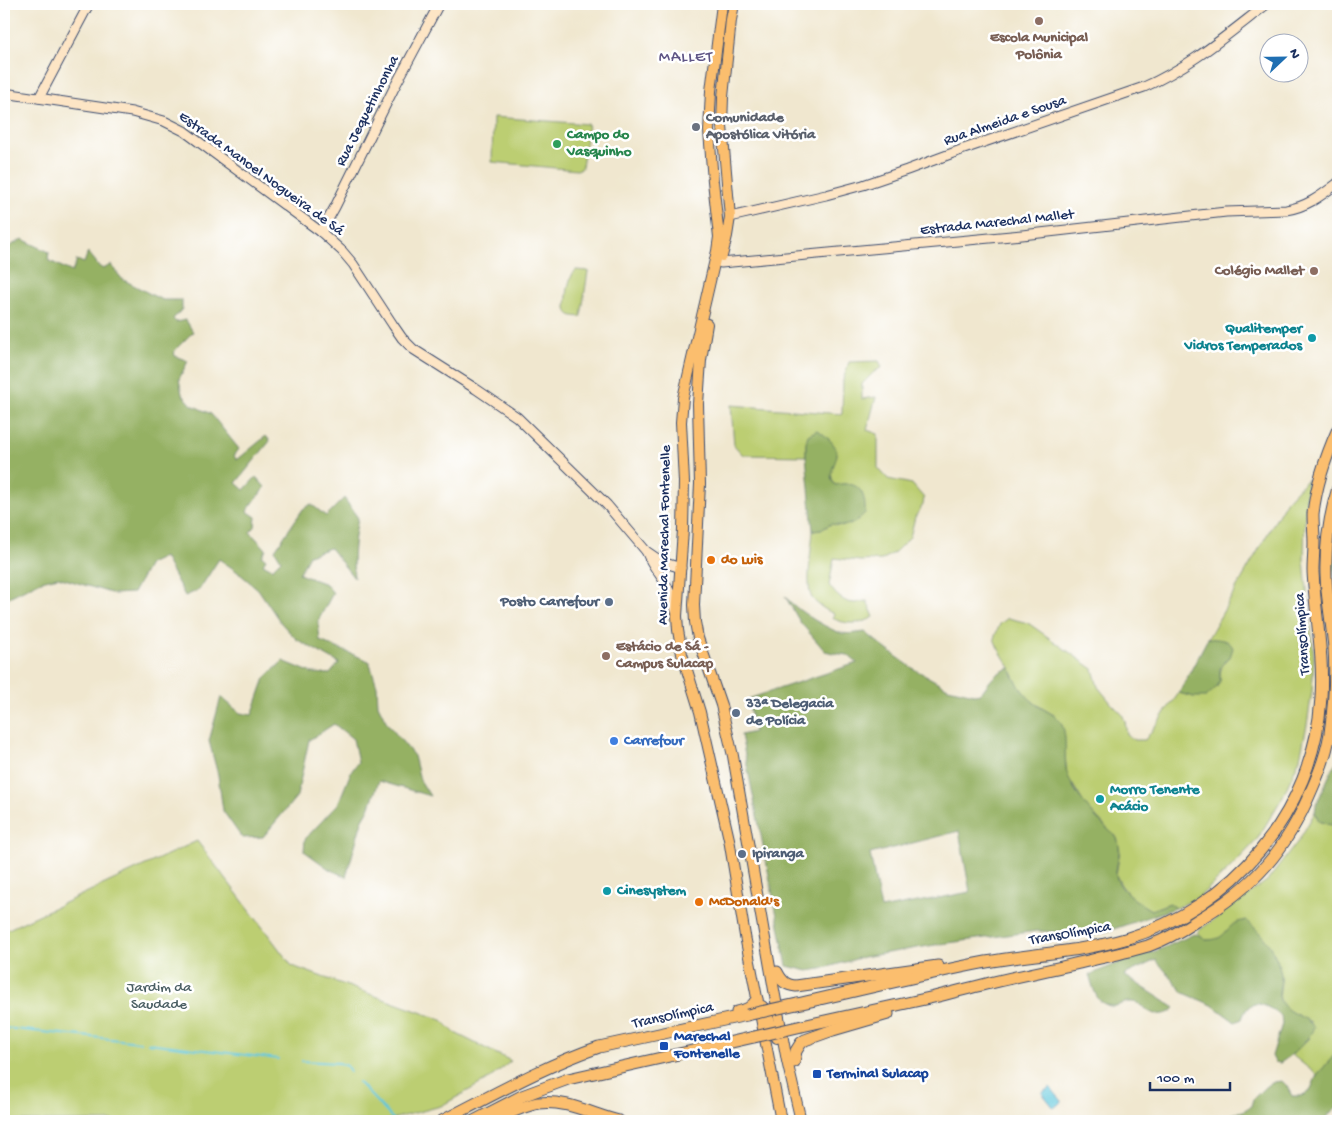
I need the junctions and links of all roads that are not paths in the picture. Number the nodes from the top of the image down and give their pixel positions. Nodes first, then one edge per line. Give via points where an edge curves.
1 (90, 4) edge
2 (440, 4) edge
3 (722, 4) edge
4 (734, 4) edge
5 (1267, 4) edge
6 (4, 93) edge
7 (39, 98) junction
8 (711, 160) junction
9 (1338, 183) edge
10 (730, 217) junction
11 (321, 232) junction
12 (721, 263) junction
13 (682, 407) junction
14 (698, 414) junction
15 (1338, 429) edge
16 (684, 482) junction
17 (700, 484) junction
18 (1338, 488) edge
19 (646, 551) junction
20 (678, 568) junction
21 (665, 582) junction
22 (694, 606) junction
23 (677, 616) junction
24 (765, 941) junction
25 (970, 965) junction
26 (777, 972) junction
27 (774, 990) junction
28 (936, 996) junction
29 (754, 1004) junction
30 (789, 1059) junction
31 (770, 1065) junction
32 (442, 1121) edge
33 (474, 1121) edge
34 (490, 1121) edge
35 (619, 1121) edge
36 (780, 1121) edge
37 (801, 1121) edge

1 - 7 street
2 - 11 street, Rua Jequetinhonha
3 - 8 main road, Avenida Marechal Fontenelle via 711,91
4 - 10 main road, Avenida Marechal Fontenelle via 722,126
5 - 10 street, Rua Almeida e Sousa via 1188,64 1144,87 871,182
6 - 7 street, Estrada Manoel Nogueira de Sá
7 - 11 street, Estrada Manoel Nogueira de Sá via 132,112 164,121 184,131
8 - 10 main road via 717,169 724,208
8 - 13 main road, Avenida Marechal Fontenelle via 719,237
9 - 12 street, Estrada Marechal Mallet via 1296,209 1226,212
10 - 12 main road, Avenida Marechal Fontenelle
11 - 19 street, Estrada Manoel Nogueira de Sá via 342,250 402,338 413,349 517,417 606,505
12 - 14 main road, Avenida Marechal Fontenelle via 705,334
13 - 14 main road via 689,414
13 - 16 main road, Avenida Marechal Fontenelle
14 - 17 main road, Avenida Marechal Fontenelle
15 - 25 highway, TransOlímpica via 1325,461 1313,515 1321,700 1307,768 1283,821 1228,884 1203,904 1174,920 1152,930 1094,946
16 - 17 main road via 692,479
16 - 20 main road, Avenida Marechal Fontenelle
17 - 22 main road, Avenida Marechal Fontenelle
18 - 28 highway, TransOlímpica via 1327,545 1326,578 1335,679 1330,736 1318,777 1304,808 1274,857 1235,896 1156,942
19 - 20 street, Estrada Manoel Nogueira de Sá
19 - 21 street, Estrada Manoel Nogueira de Sá
20 - 21 street via 669,570
20 - 22 main road via 684,572 690,585
20 - 23 main road, Avenida Marechal Fontenelle
21 - 23 street, Estrada Manoel Nogueira de Sá
22 - 24 main road, Avenida Marechal Fontenelle via 698,638 727,730
23 - 29 main road, Avenida Marechal Fontenelle via 682,654 700,712 730,839
24 - 26 main road
24 - 27 main road, Avenida Marechal Fontenelle
25 - 26 highway via 937,966 796,986 789,986
25 - 29 highway, TransOlímpica, bridge via 797,1004
26 - 30 main road
27 - 29 main road
27 - 30 main road, Avenida Marechal Fontenelle
28 - 30 highway via 805,1040
28 - 33 highway, TransOlímpica, bridge via 568,1078 522,1096
29 - 30 main road via 763,1006
29 - 31 main road, Avenida Marechal Fontenelle
29 - 32 highway, TransOlímpica via 599,1047 560,1062
30 - 31 main road via 779,1055
30 - 37 main road via 801,1097
31 - 36 main road, Avenida Marechal Fontenelle
34 - 35 highway via 545,1103 557,1103

